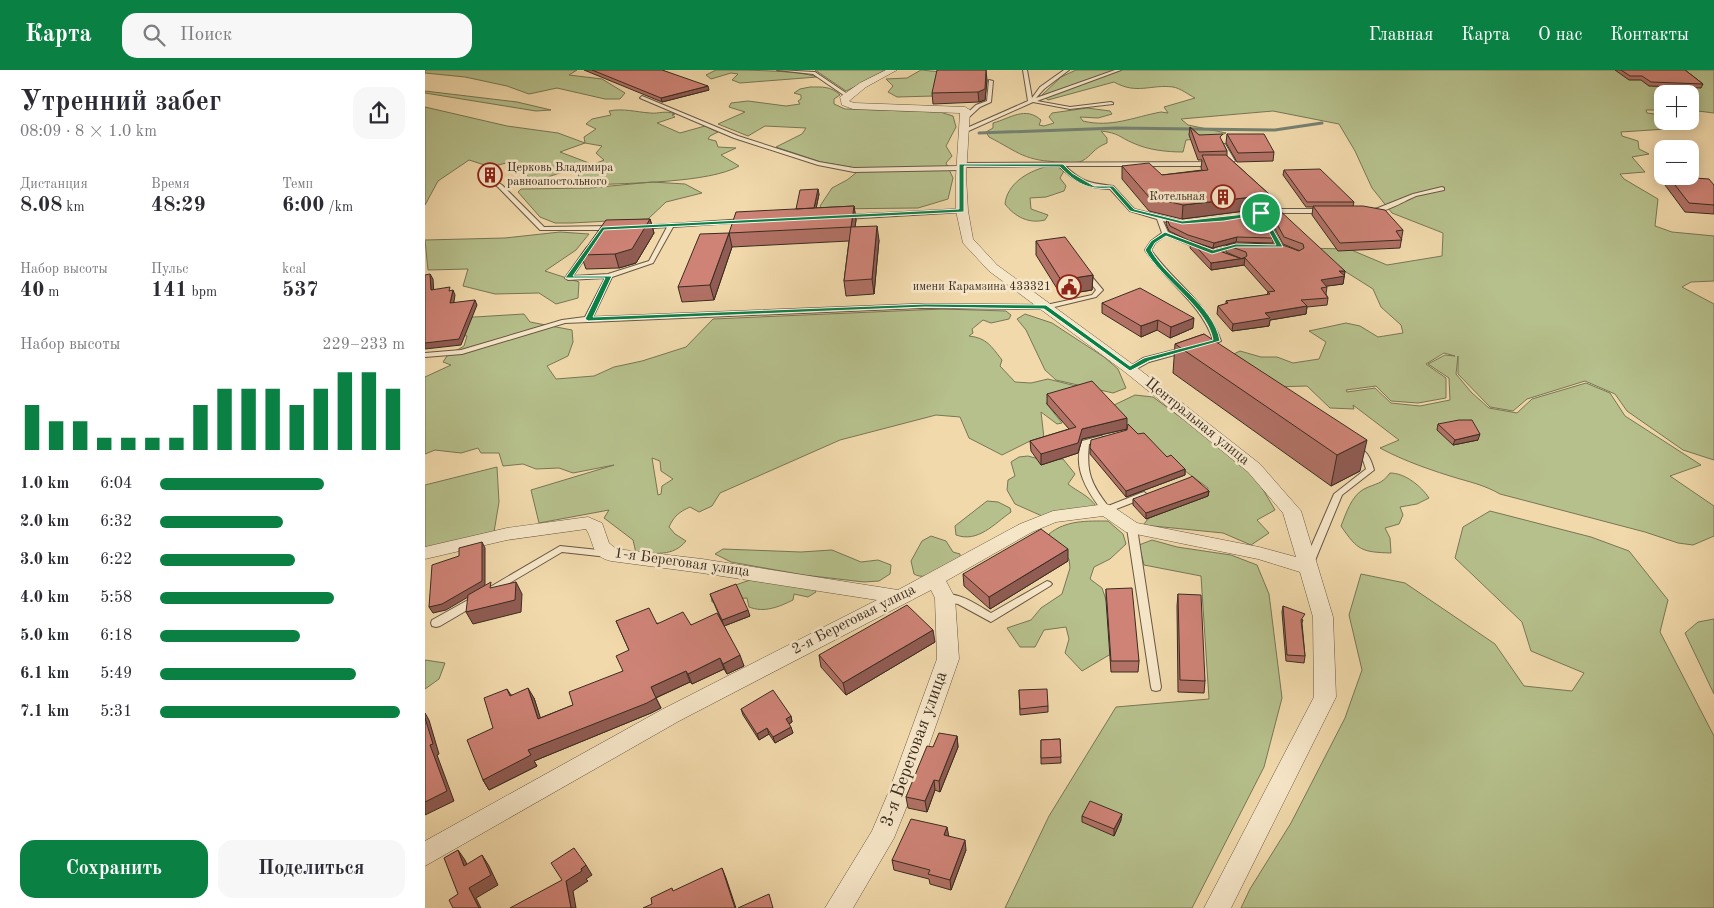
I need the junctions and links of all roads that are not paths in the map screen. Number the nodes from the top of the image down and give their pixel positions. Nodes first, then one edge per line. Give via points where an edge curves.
1 (779, 70) edge
2 (893, 70) edge
3 (1025, 70) edge
4 (1067, 70) edge
5 (1119, 70) edge
6 (1600, 70) edge
7 (1611, 70) edge
8 (812, 71) edge
9 (991, 80) dead end
10 (847, 95) junction
11 (642, 97) edge
12 (1030, 102) junction
13 (1111, 103) dead end
14 (965, 118) junction
15 (962, 132) junction
16 (1223, 145) edge
17 (1061, 165) junction
18 (1177, 165) junction
19 (961, 166) junction
20 (1184, 171) edge
21 (487, 177) dead end
22 (1442, 189) dead end
23 (962, 211) junction
24 (1330, 211) edge
25 (1366, 211) edge
26 (1261, 213) junction
27 (1243, 216) edge
28 (837, 217) edge
29 (1159, 218) junction
30 (749, 221) edge
31 (1182, 222) edge
32 (671, 225) junction
33 (631, 227) edge
34 (602, 228) junction
35 (622, 228) edge
36 (1165, 233) junction
37 (597, 237) edge
38 (591, 245) edge
39 (1243, 245) edge
40 (1271, 246) edge
41 (1280, 247) junction
42 (1212, 252) junction
43 (1293, 252) edge
44 (1227, 257) edge
45 (1080, 264) edge
46 (609, 276) junction
47 (1046, 307) junction
48 (588, 319) junction
49 (1199, 346) edge
50 (1191, 348) edge
51 (425, 355) edge
52 (1130, 368) junction
53 (1113, 434) edge
54 (1350, 445) edge
55 (1151, 493) edge
56 (1106, 510) junction
57 (1132, 528) junction
58 (425, 553) edge
59 (611, 555) junction
60 (1307, 567) junction
61 (1047, 584) dead end
62 (940, 588) junction
63 (900, 597) junction
64 (436, 623) dead end
65 (1156, 687) dead end
66 (425, 854) edge
67 (837, 908) edge
68 (1217, 908) edge

1 - 8 lane
2 - 10 street
3 - 12 lane
4 - 12 lane
5 - 12 lane
6 - 7 lane
8 - 10 lane
9 - 14 lane via 989,102 978,106
10 - 14 street via 843,99 845,103 853,106 965,110
11 - 19 lane via 736,136 818,163 854,170
12 - 13 lane via 1070,108
12 - 15 lane
14 - 15 street, Центральная улица
15 - 19 street, Центральная улица
16 - 18 lane via 1232,162
17 - 18 lane
17 - 19 lane
17 - 29 lane via 1093,188 1111,187 1132,210
18 - 20 lane
19 - 23 street, Центральная улица
21 - 34 lane via 542,229
22 - 25 lane via 1415,195 1379,210
23 - 28 lane
23 - 47 street, Центральная улица via 967,240 993,268
24 - 26 lane
26 - 27 lane
26 - 41 lane
29 - 31 lane
29 - 36 lane
30 - 32 lane
32 - 33 lane
32 - 46 lane via 651,262
34 - 35 lane
34 - 37 lane
36 - 42 lane
36 - 49 lane via 1148,250 1155,263 1178,284 1215,329 1217,341
38 - 46 lane via 568,278
39 - 42 lane
40 - 41 lane
41 - 43 lane
42 - 44 lane
45 - 47 lane via 1100,290 1093,296
46 - 48 lane
47 - 48 lane via 925,306
47 - 52 street, Центральная улица
48 - 51 lane via 563,321 462,352
50 - 52 lane via 1146,360
52 - 60 street, Центральная улица via 1254,468 1292,512
53 - 56 lane via 1085,443 1083,459 1087,485
54 - 60 lane via 1366,456 1370,470 1338,494
55 - 56 lane
56 - 57 street
56 - 62 street, 2-я Береговая улица via 1053,517 1026,528
57 - 60 street via 1259,553
57 - 65 lane
58 - 59 street, 1-я Береговая улица via 507,534 588,523 597,529 601,546
59 - 63 street, 1-я Береговая улица
59 - 64 lane via 560,549
60 - 68 street, Центральная улица via 1323,618 1325,697
61 - 62 lane via 991,618
62 - 63 street, 2-я Береговая улица
62 - 67 street, 3-я Береговая улица via 948,659 881,838
63 - 66 street, 2-я Береговая улица via 671,715

